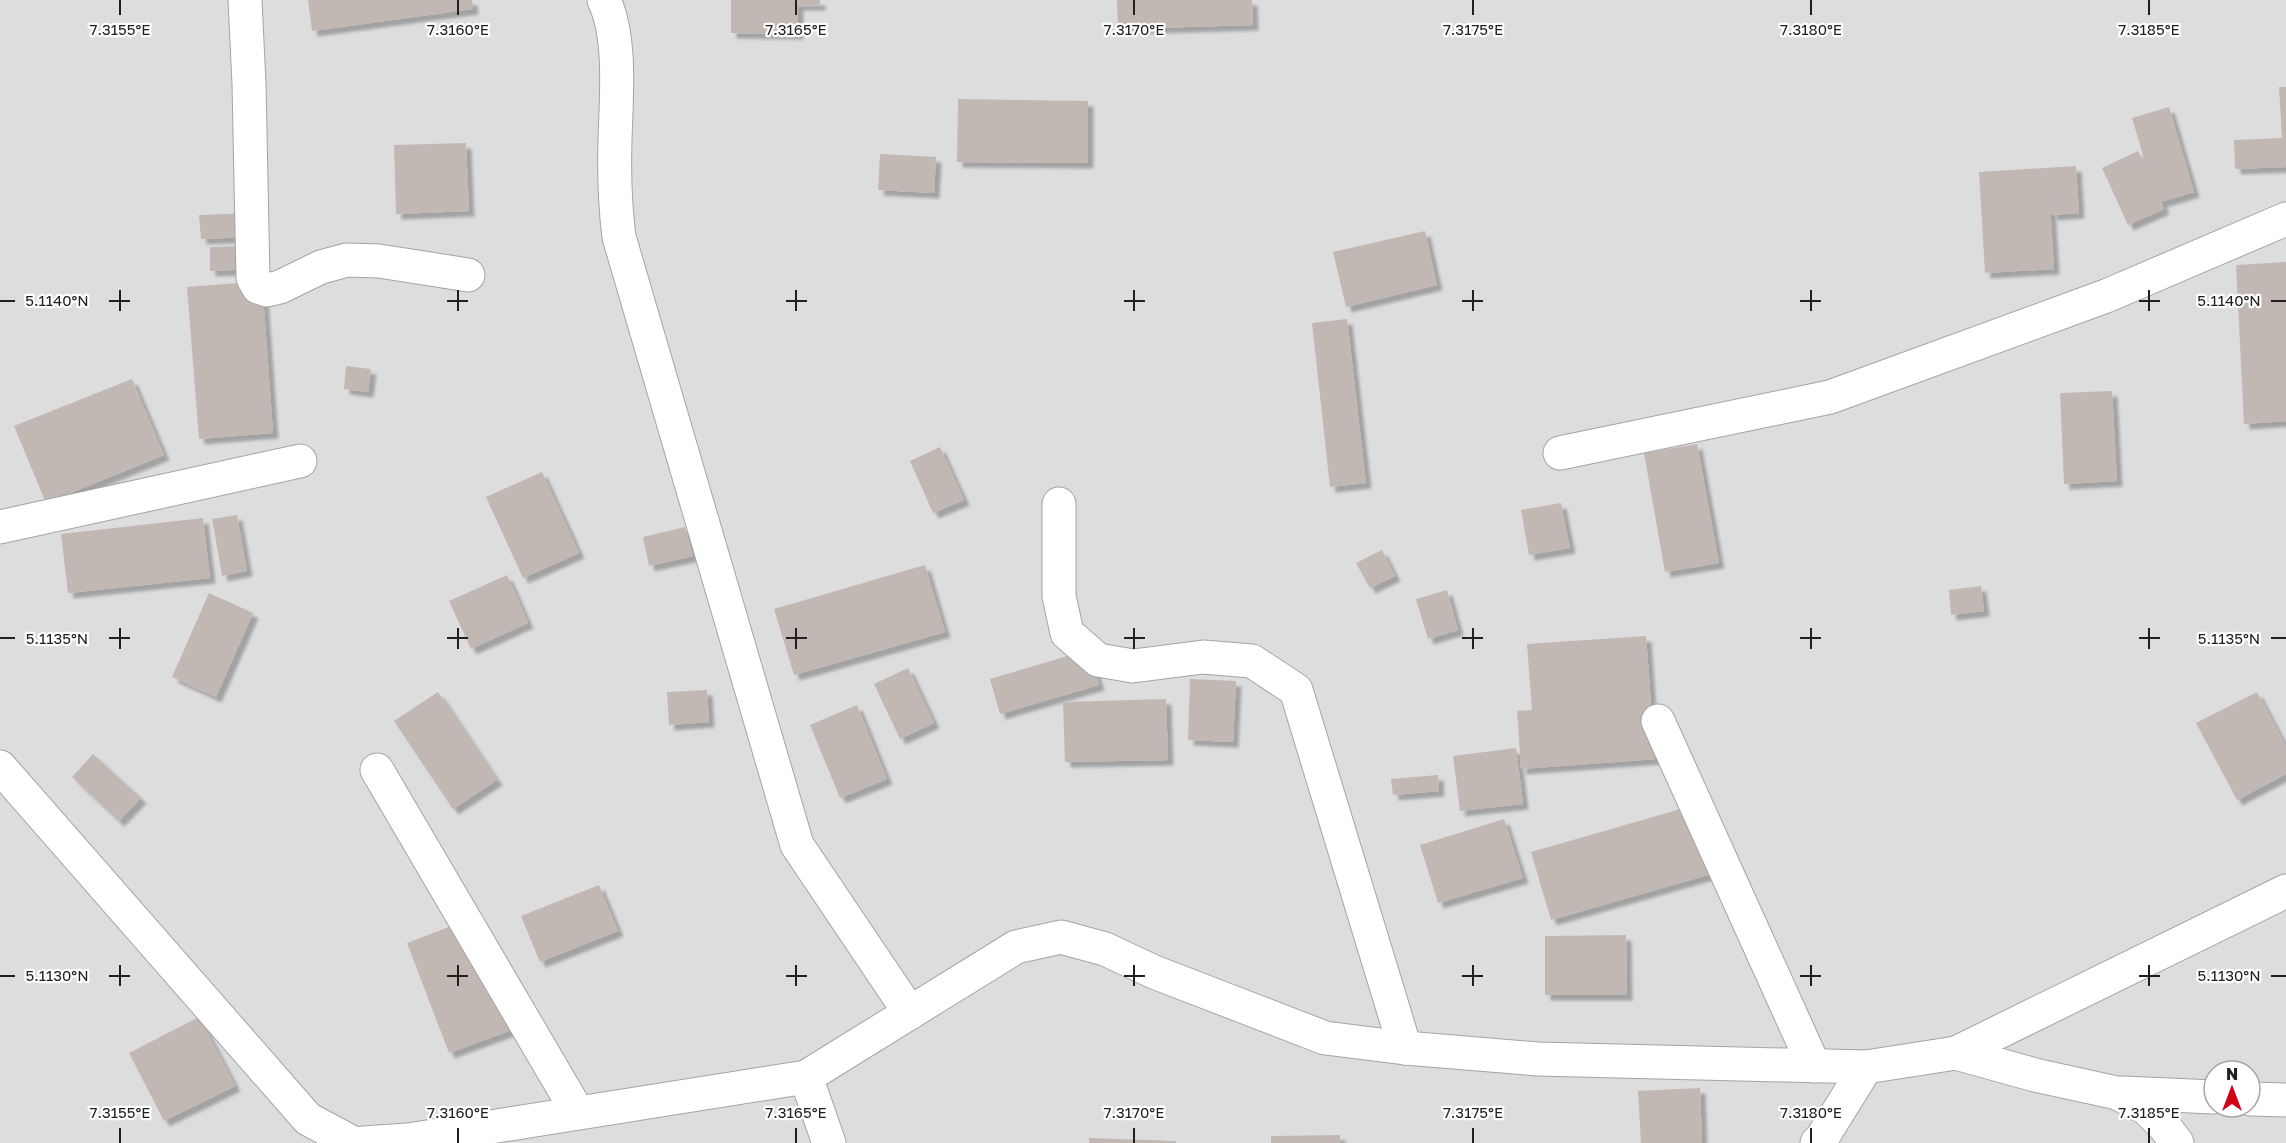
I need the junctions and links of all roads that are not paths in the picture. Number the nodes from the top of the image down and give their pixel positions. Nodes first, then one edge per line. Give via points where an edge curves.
1 (245, 0) edge
2 (604, 0) edge
3 (2286, 219) edge
4 (468, 275) dead end
5 (1560, 453) dead end
6 (300, 461) dead end
7 (1059, 504) dead end
8 (0, 527) edge
9 (1658, 721) dead end
10 (0, 767) edge
11 (377, 770) dead end
12 (2286, 891) edge
13 (910, 1013) junction
14 (1405, 1048) junction
15 (1956, 1053) junction
16 (1814, 1066) junction
17 (1866, 1067) junction
18 (806, 1077) junction
19 (2116, 1093) junction
20 (2202, 1097) edge
21 (2262, 1099) edge
22 (2286, 1100) edge
23 (578, 1113) junction
24 (353, 1143) edge
25 (363, 1143) edge
26 (829, 1143) edge
27 (1816, 1143) edge
28 (2177, 1143) edge

1 - 4 street via 253,278 258,287 280,287 321,267 347,260
2 - 13 street via 618,68 615,202 619,237 797,845
3 - 5 street via 2106,296 1830,398
6 - 8 street
7 - 14 street via 1059,596 1067,633 1098,660 1133,666 1203,657 1252,661 1296,690
9 - 16 street
10 - 24 street via 308,1119
11 - 23 street
12 - 15 street
13 - 14 street via 1016,947 1060,937 1105,949 1325,1038
13 - 18 street
14 - 16 street via 1538,1059
15 - 17 street
15 - 19 street
16 - 17 street
17 - 27 street
18 - 23 street
18 - 26 street
19 - 20 street
19 - 28 street via 2146,1108
21 - 22 street
23 - 25 street via 408,1140

